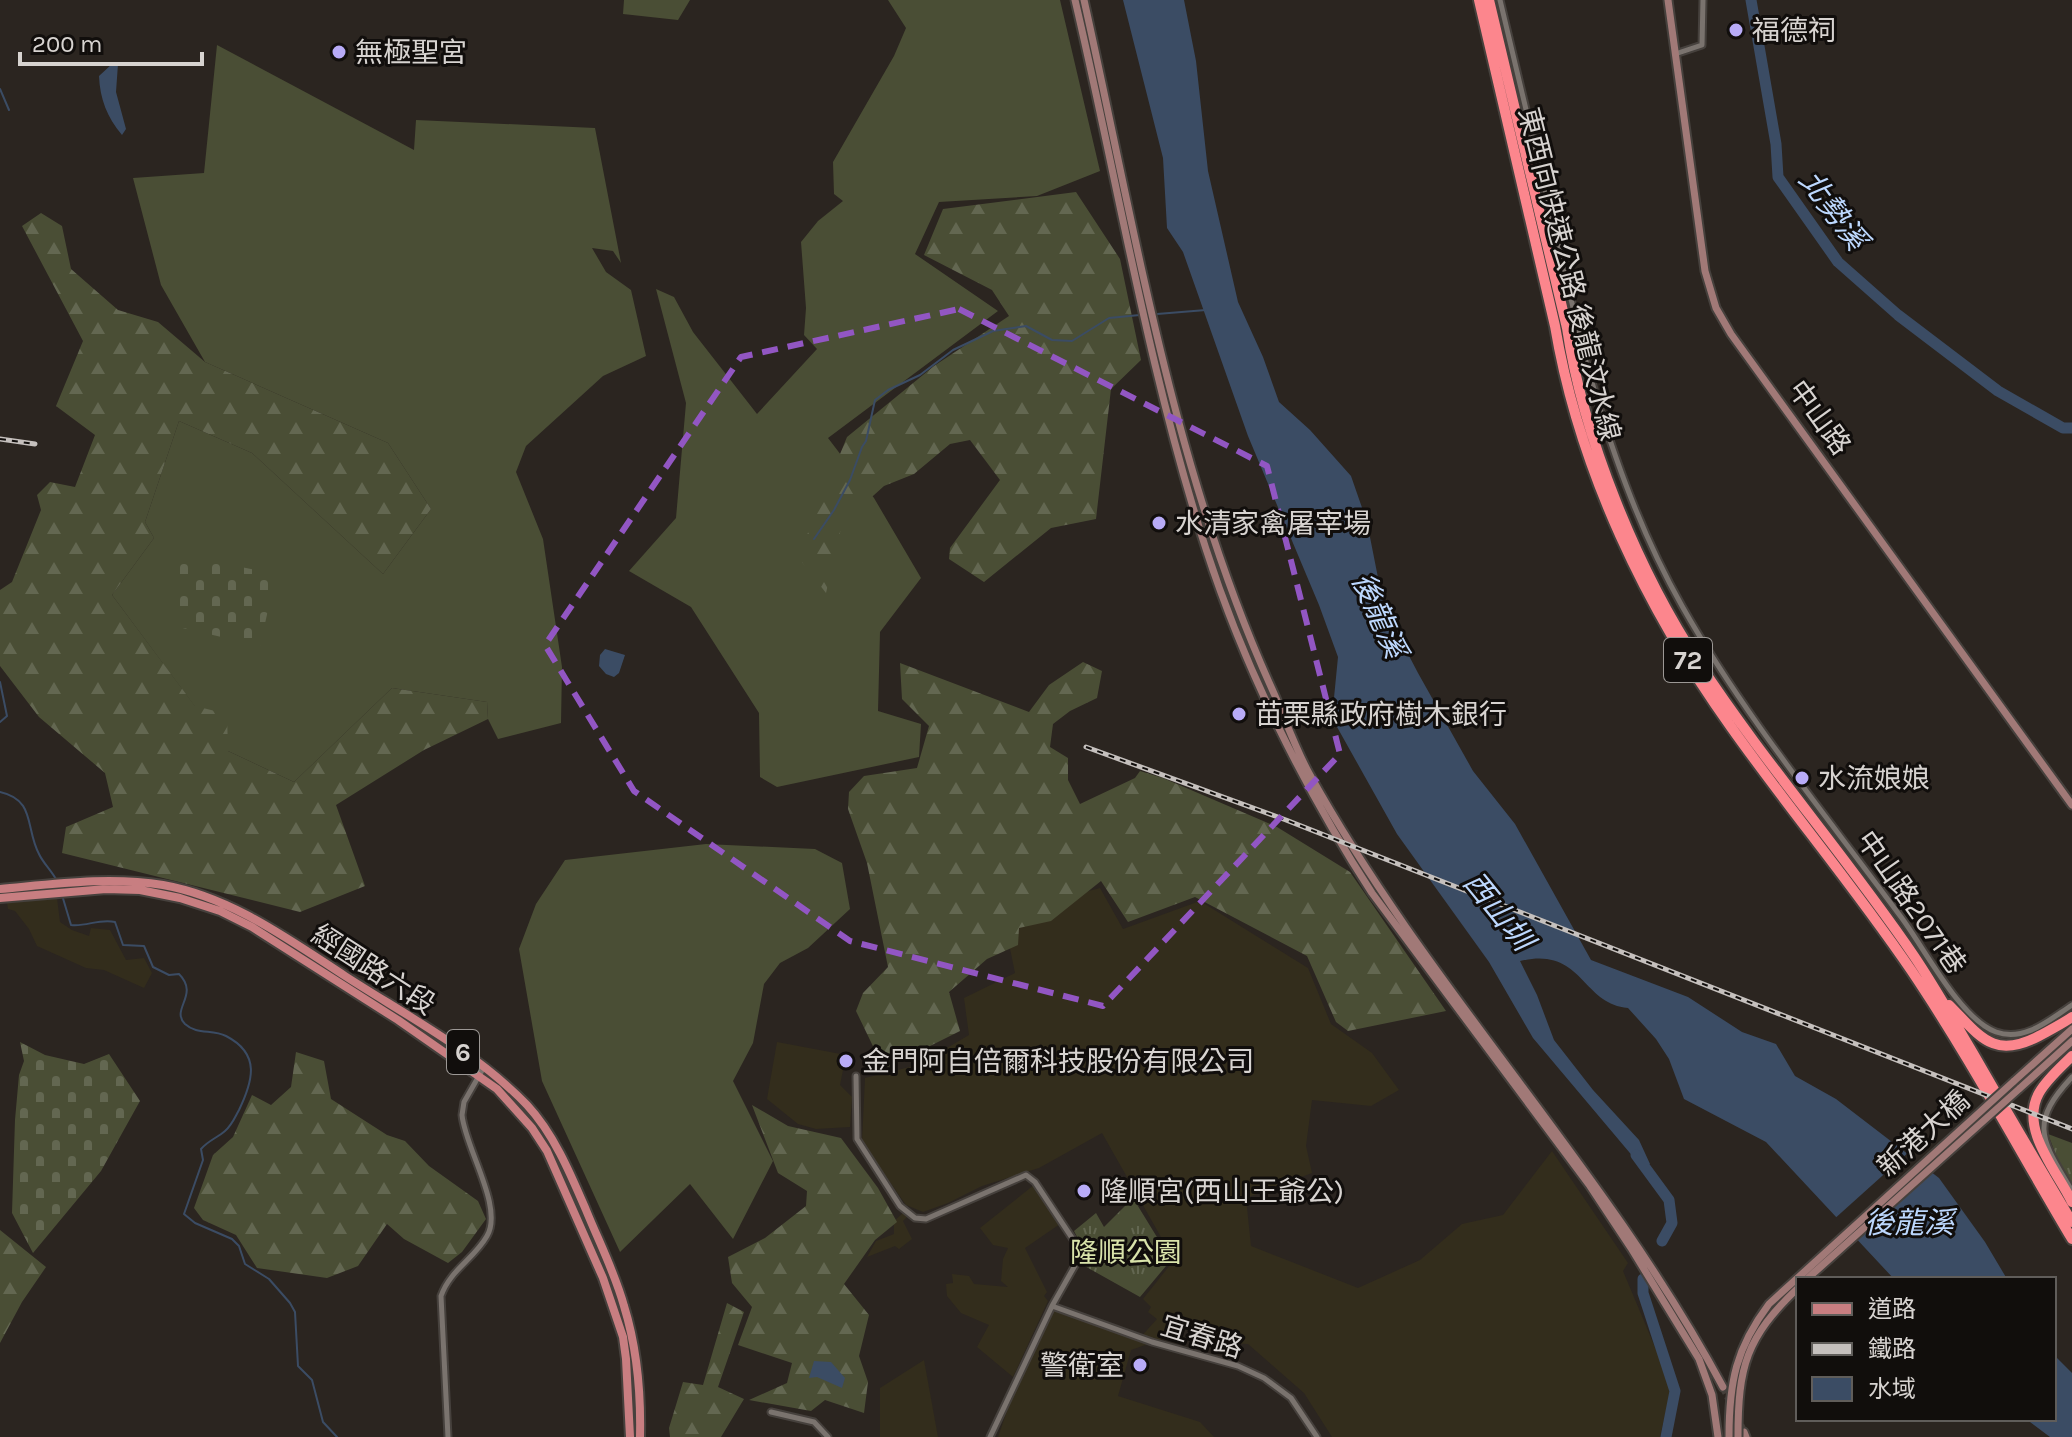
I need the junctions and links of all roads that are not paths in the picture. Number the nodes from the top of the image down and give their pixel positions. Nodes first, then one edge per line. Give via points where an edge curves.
1 (1075, 0) edge
2 (1084, 0) edge
3 (1479, 0) edge
4 (1489, 0) edge
5 (1500, 0) edge
6 (1668, 0) edge
7 (1703, 0) edge
8 (1675, 54) junction
9 (2072, 805) edge
10 (0, 889) edge
11 (57, 889) junction
12 (0, 898) edge
13 (1938, 994) junction
14 (2072, 1005) edge
15 (2072, 1017) edge
16 (2072, 1029) edge
17 (2072, 1041) edge
18 (2072, 1056) edge
19 (482, 1071) junction
20 (856, 1076) dead end
21 (2072, 1077) edge
22 (2072, 1191) edge
23 (2072, 1202) edge
24 (2072, 1222) edge
25 (2072, 1239) edge
26 (1799, 1277) edge
27 (1809, 1277) edge
28 (1796, 1279) edge
29 (1796, 1290) edge
30 (1052, 1306) junction
31 (631, 1359) junction
32 (1723, 1387) tunnel mouth
33 (771, 1412) dead end
34 (1742, 1436) edge
35 (448, 1437) edge
36 (630, 1437) edge
37 (640, 1437) edge
38 (828, 1437) edge
39 (990, 1437) edge
40 (1317, 1437) edge
41 (1718, 1437) edge
42 (1729, 1437) edge

1 - 41 street via 1169,423 1207,552 1266,697 1302,773 1372,893 1590,1186 1664,1301 1699,1359 1712,1395
2 - 32 street via 1177,421 1245,630 1308,770 1387,900 1636,1244
3 - 25 highway, 東西向快速公路 後龍汶水線 / 72 via 1562,369 1583,441 1622,537 1702,684 1911,971
4 - 13 highway, 東西向快速公路 後龍汶水線 / 72 via 1574,374 1593,440 1631,534 1697,661
5 - 14 street, 中山路2071巷 via 1601,415 1634,508 1682,607 1736,694 1924,947 1959,1003 1979,1023 2021,1035
6 - 8 street, 中山路
7 - 8 street via 1702,45
8 - 9 street, 中山路 via 1705,271 1716,308
10 - 11 main road, 6
11 - 12 main road, 6
11 - 19 main road, 經國路六段 / 6 via 140,890 220,911
11 - 19 main road, 經國路六段 / 6 via 69,882 121,881 161,885 224,904 256,919
13 - 15 highway via 1978,1034 2000,1046 2022,1044
13 - 24 highway, 東西向快速公路 後龍汶水線 / 72
16 - 26 street, 新港大橋, bridge
17 - 27 street, 新港大橋, bridge
18 - 23 highway via 2047,1081 2034,1106 2037,1139
19 - 31 main road, 經國路六段 / 6 via 530,1108 575,1184 624,1304
19 - 35 street via 464,1102 462,1122 493,1216 486,1237 451,1276 441,1296
20 - 30 street via 857,1139 900,1206 915,1218 926,1219 1026,1175 1035,1182 1082,1253
21 - 22 street via 2047,1108 2043,1125 2044,1138
28 - 42 street, 新港大橋, bridge via 1769,1304 1746,1337 1730,1394
29 - 34 street, bridge via 1759,1330 1749,1351 1740,1385
30 - 39 street
30 - 40 street, 宜春路 via 1264,1378 1291,1398
31 - 36 main road, 經國路六段 / 6
31 - 37 main road, 經國路六段 / 6
33 - 38 street via 814,1422

